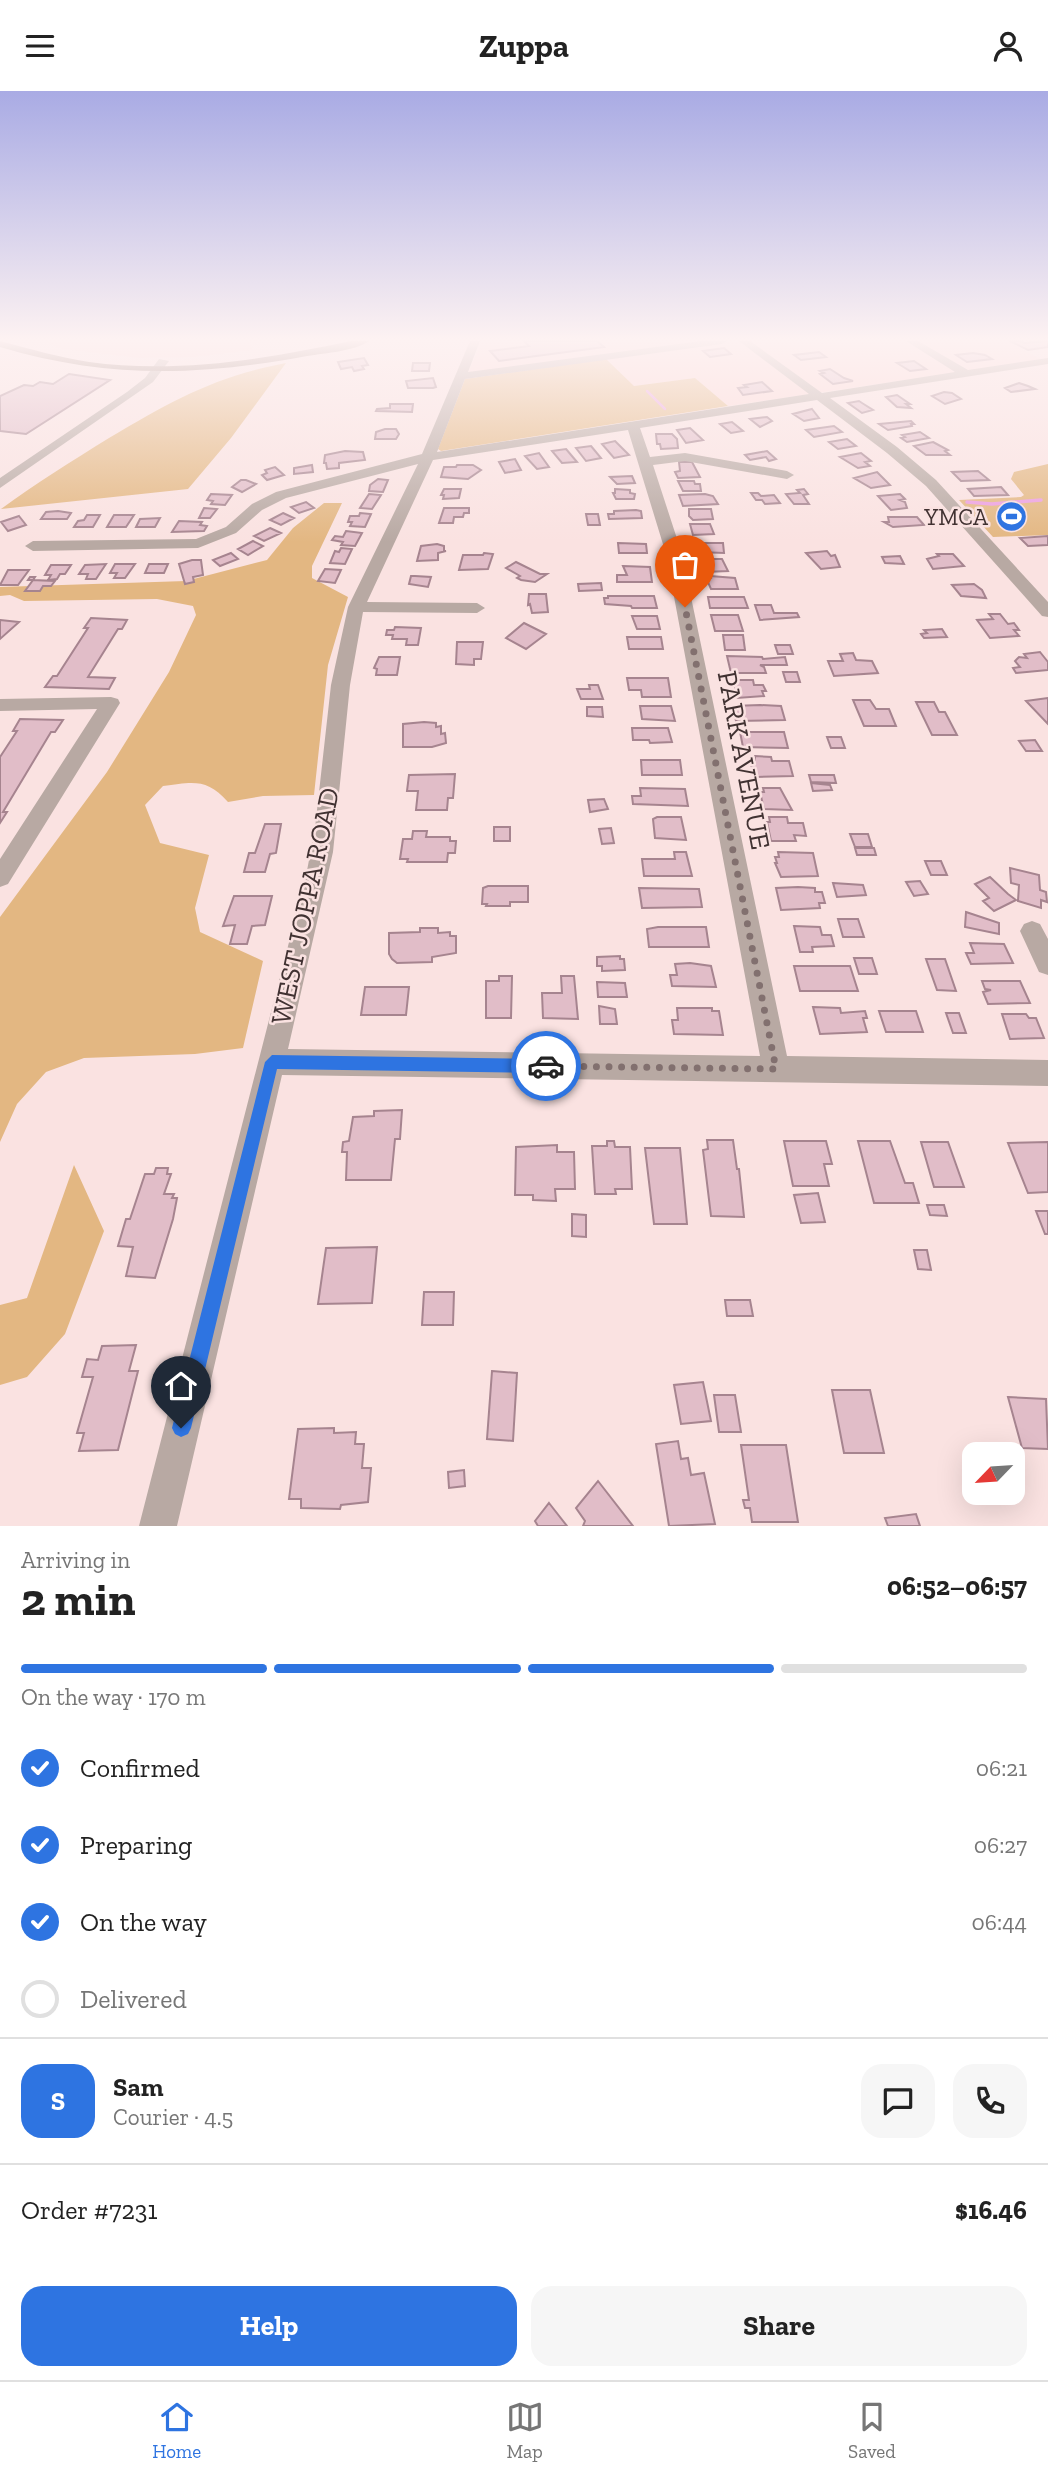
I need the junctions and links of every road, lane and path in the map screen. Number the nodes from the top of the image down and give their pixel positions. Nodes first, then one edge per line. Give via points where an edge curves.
1 (111, 408) edge
2 (448, 408) edge
3 (749, 408) edge
4 (834, 408) edge
5 (631, 426) junction
6 (428, 457) junction
7 (646, 462) junction
8 (787, 475) dead end
9 (0, 484) edge
10 (33, 546) dead end
11 (356, 607) junction
12 (477, 608) dead end
13 (1048, 612) edge
14 (0, 705) edge
15 (0, 878) edge
16 (1032, 931) dead end
17 (1048, 964) edge
18 (272, 1062) junction
19 (776, 1069) junction
20 (1048, 1073) edge
21 (158, 1526) edge

1 - 9 street
2 - 6 street, WEST JOPPA ROAD
3 - 5 street
4 - 13 street via 931,483
5 - 6 street
5 - 7 street, PARK AVENUE
6 - 10 street via 281,495 257,507 222,535 198,543
6 - 11 street, WEST JOPPA ROAD
7 - 8 street via 685,457
7 - 19 street, PARK AVENUE via 674,554
11 - 12 street
11 - 18 street, WEST JOPPA ROAD via 341,672 318,871
14 - 15 street via 111,703
16 - 17 street
18 - 19 street
18 - 21 street, WEST JOPPA ROAD
19 - 20 street

